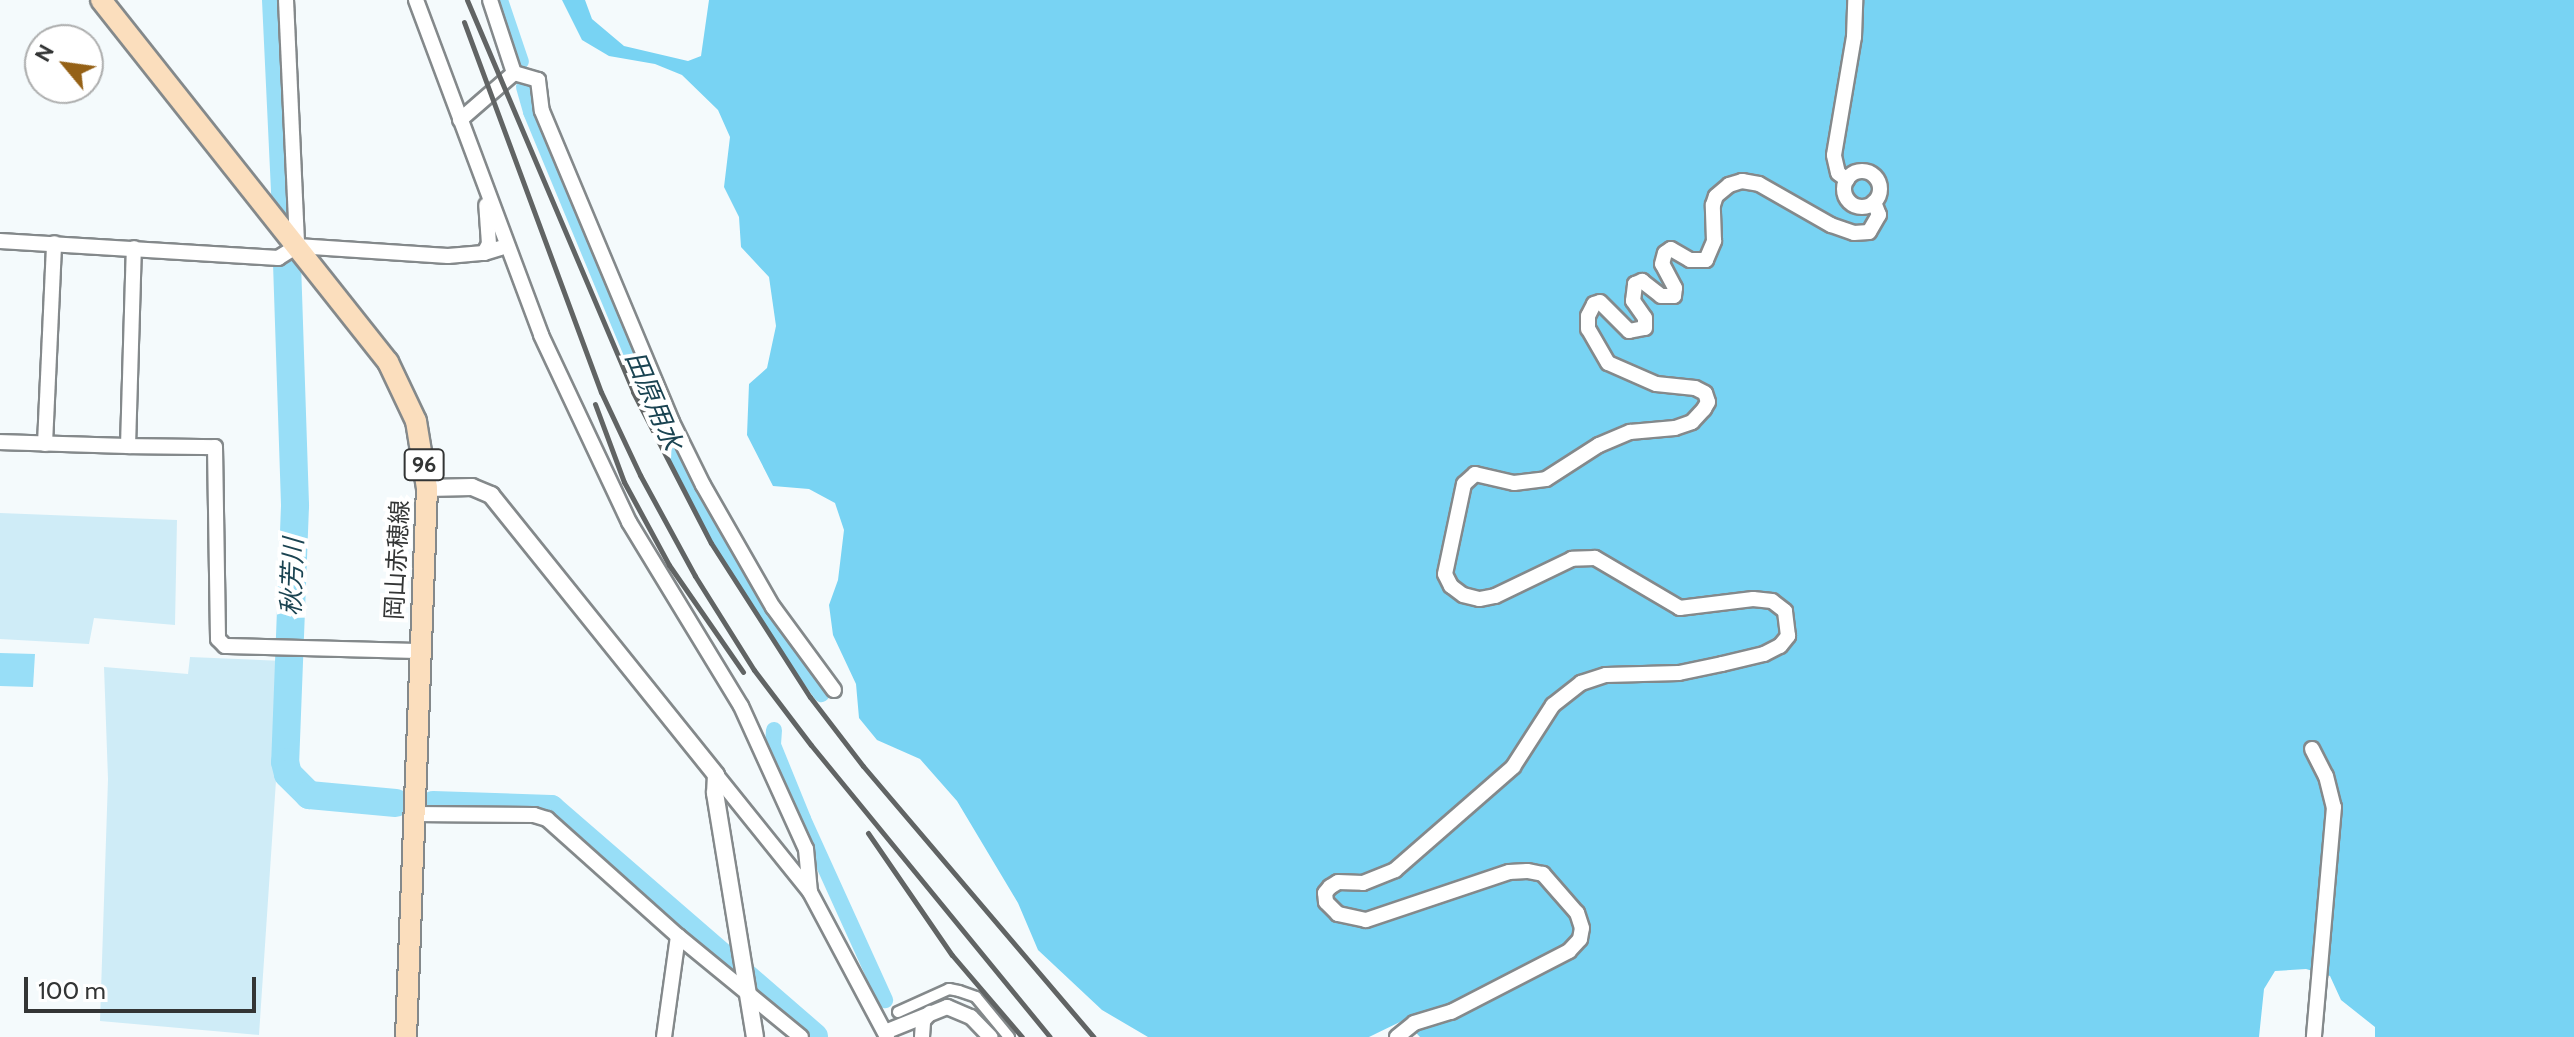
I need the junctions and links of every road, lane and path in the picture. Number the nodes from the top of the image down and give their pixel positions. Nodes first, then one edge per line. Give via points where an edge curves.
1 (101, 0) edge
2 (286, 0) edge
3 (416, 0) edge
4 (490, 0) edge
5 (1855, 0) edge
6 (514, 73) junction
7 (460, 120) junction
8 (1847, 180) junction
9 (484, 189) junction
10 (1874, 202) junction
11 (0, 241) edge
12 (54, 243) junction
13 (297, 246) junction
14 (507, 246) junction
15 (134, 248) junction
16 (484, 253) junction
17 (0, 442) edge
18 (45, 444) junction
19 (128, 446) junction
20 (427, 488) junction
21 (419, 651) junction
22 (834, 690) dead end
23 (2312, 749) dead end
24 (716, 775) junction
25 (414, 814) junction
26 (810, 892) junction
27 (678, 936) junction
28 (747, 990) junction
29 (932, 1010) junction
30 (898, 1012) dead end
31 (886, 1035) edge
32 (406, 1037) edge
33 (664, 1037) edge
34 (755, 1037) edge
35 (801, 1037) edge
36 (922, 1037) edge
37 (990, 1037) edge
38 (1009, 1037) edge
39 (1397, 1037) edge
40 (2314, 1037) edge

1 - 13 main road, 岡山赤穂線 / 96
2 - 13 street
3 - 7 street
4 - 6 street
5 - 8 street via 1834,155 1838,173
6 - 7 street
6 - 22 street via 538,80 542,111 575,192 672,422 710,498 773,607
7 - 9 street
8 - 10 street via 1846,196 1853,205
8 - 10 street via 1862,172 1873,176 1879,185
9 - 14 street
9 - 16 street via 489,244
10 - 39 street via 1879,215 1869,232 1854,233 1759,184 1729,185 1713,205 1714,241 1706,260 1690,260 1671,249 1665,253 1662,264 1674,296 1661,296 1642,281 1635,284 1633,301 1645,318 1645,328 1629,331 1600,302 1588,316 1588,329 1608,363 1656,384 1695,388 1705,393 1704,409 1692,422 1675,428 1630,432 1599,445 1546,479 1514,483 1475,474 1464,484 1445,574 1463,595 1495,596 1572,559 1595,558 1680,608 1772,601 1785,611 1788,636 1764,654 1722,664 1679,673 1606,675 1581,683 1553,705 1513,767 1395,870 1363,883 1338,882 1330,887 1326,902 1338,914 1366,920 1509,872 1527,871 1543,874 1577,913 1580,939 1569,951 1451,1012 1414,1023
11 - 12 street
12 - 15 street
12 - 18 street
13 - 15 street via 278,258
13 - 16 street via 448,256
13 - 20 main road, 岡山赤穂線 / 96 via 403,388 416,421
14 - 16 street
14 - 26 street via 541,335 629,522 741,706 806,849
15 - 19 street
17 - 18 street
18 - 19 street
19 - 21 street via 215,447 218,639 225,646
20 - 21 main road, 岡山赤穂線 / 96
20 - 24 street via 472,487 491,495
21 - 25 main road, 岡山赤穂線 / 96
23 - 40 street via 2334,807
24 - 26 street
24 - 28 street
25 - 27 street via 547,819
25 - 32 main road, 岡山赤穂線 / 96
26 - 31 street
27 - 28 street
27 - 33 street
28 - 34 street
28 - 35 street
29 - 31 street
29 - 36 street via 923,1021
29 - 37 street via 958,1009
30 - 38 street via 949,989 959,991 976,997

